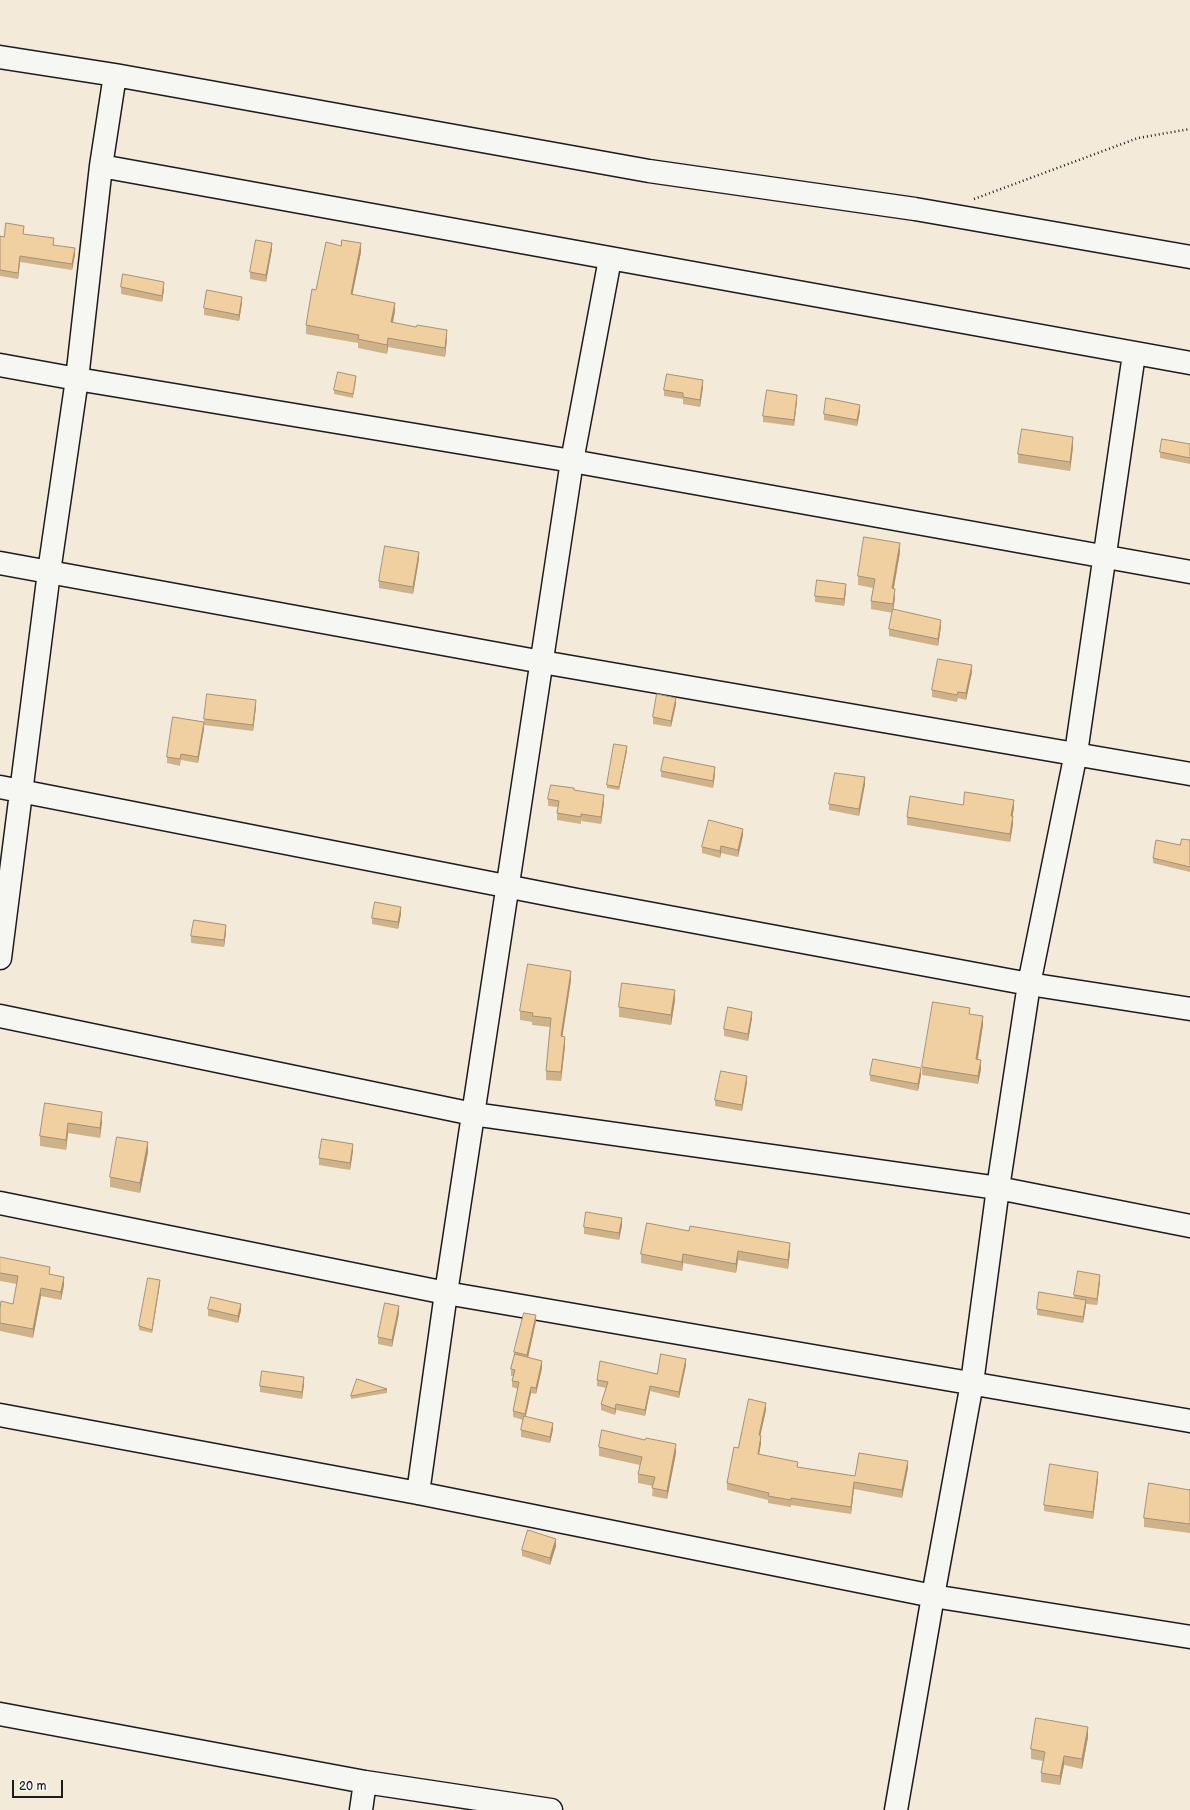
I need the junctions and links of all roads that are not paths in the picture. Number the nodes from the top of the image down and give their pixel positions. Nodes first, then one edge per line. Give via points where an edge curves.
1 (0, 57) edge
2 (115, 75) junction
3 (101, 166) junction
4 (1190, 257) edge
5 (610, 259) junction
6 (1134, 354) junction
7 (1190, 363) edge
8 (0, 364) edge
9 (76, 379) junction
10 (572, 461) junction
11 (1103, 557) junction
12 (0, 563) edge
13 (49, 572) junction
14 (1190, 572) edge
15 (542, 662) junction
16 (1076, 753) junction
17 (1190, 774) edge
18 (10, 789) edge
19 (509, 886) junction
20 (0, 958) edge
21 (1028, 984) junction
22 (1190, 1009) edge
23 (0, 1016) edge
24 (473, 1114) junction
25 (998, 1188) junction
26 (0, 1203) edge
27 (1190, 1226) edge
28 (446, 1293) junction
29 (972, 1384) junction
30 (0, 1415) edge
31 (1190, 1421) edge
32 (418, 1493) junction
33 (933, 1596) junction
34 (1190, 1637) edge
35 (0, 1714) edge
36 (365, 1782) junction
37 (361, 1810) edge
38 (552, 1810) edge
39 (896, 1810) edge

1 - 2 street
2 - 3 street
2 - 4 street via 649,171 915,209
3 - 5 street
3 - 9 street
5 - 6 street
5 - 10 street
6 - 7 street
6 - 11 street
8 - 9 street
9 - 10 street
9 - 13 street
10 - 11 street
10 - 15 street
11 - 14 street
11 - 16 street
12 - 13 street
13 - 15 street
13 - 18 street
15 - 16 street
15 - 19 street
16 - 17 street
16 - 21 street
18 - 19 street
18 - 20 street
19 - 21 street
19 - 24 street
21 - 22 street
21 - 25 street
23 - 24 street
24 - 25 street
24 - 28 street
25 - 27 street
25 - 29 street
26 - 28 street
28 - 29 street
28 - 32 street
29 - 31 street
29 - 33 street
30 - 32 street
32 - 33 street
33 - 34 street
33 - 39 street
35 - 36 street
36 - 37 street
36 - 38 street

